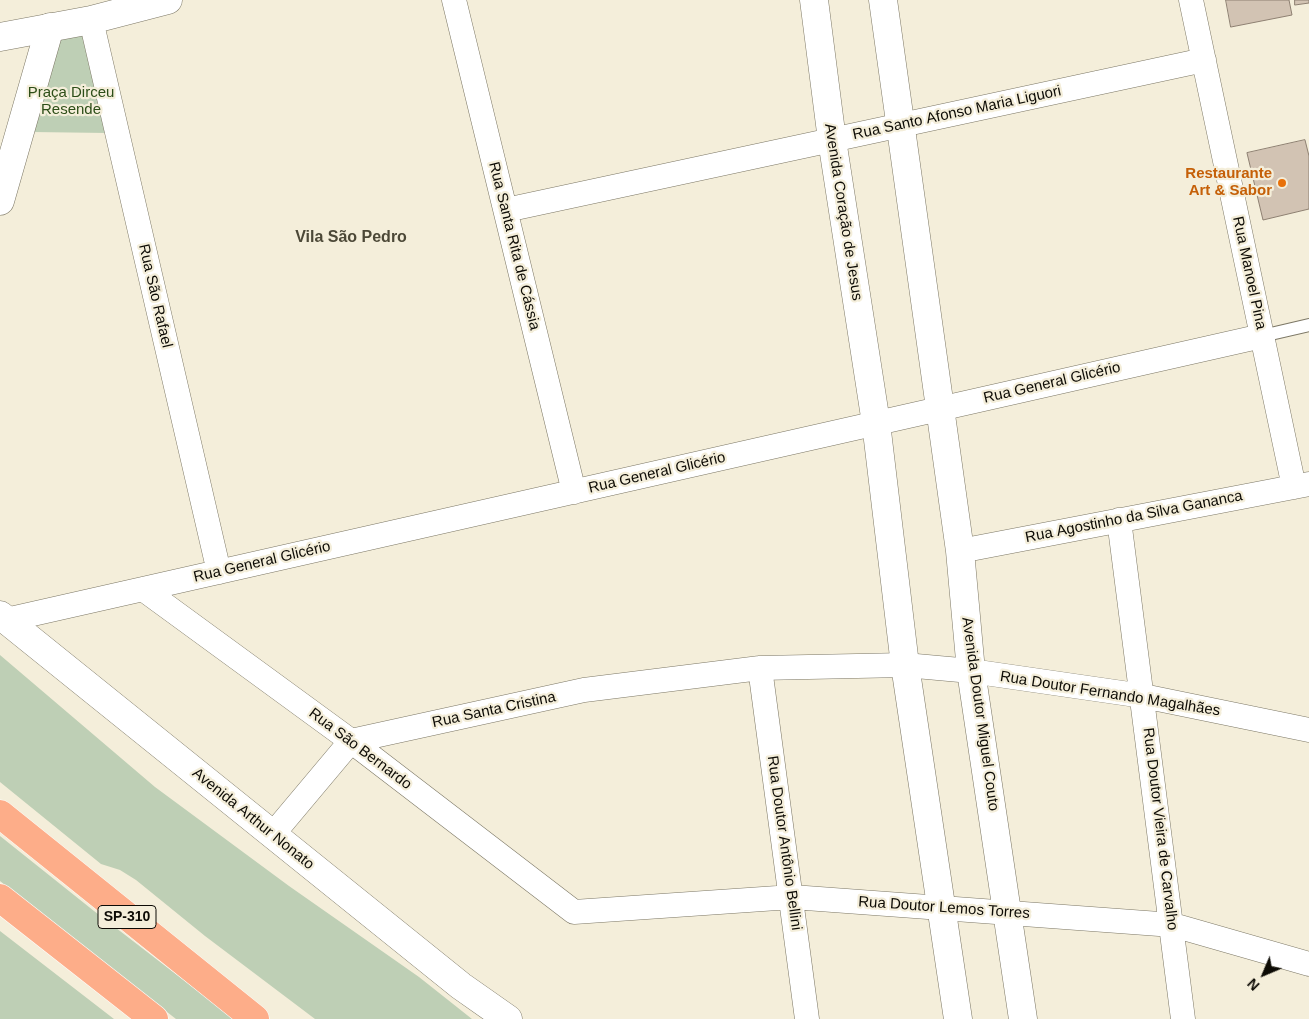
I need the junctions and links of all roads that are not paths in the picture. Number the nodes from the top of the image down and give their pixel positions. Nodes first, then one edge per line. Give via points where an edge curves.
1 (168, 0) edge
2 (454, 0) edge
3 (814, 0) edge
4 (883, 0) edge
5 (1191, 0) edge
6 (91, 20) junction
7 (50, 27) junction
8 (0, 36) edge
9 (1204, 60) junction
10 (902, 125) junction
11 (832, 140) junction
12 (0, 201) edge
13 (506, 210) junction
14 (1309, 325) edge
15 (1262, 336) junction
16 (940, 409) junction
17 (876, 423) junction
18 (1302, 485) edge
19 (574, 492) junction
20 (1119, 520) junction
21 (960, 551) junction
22 (219, 572) junction
23 (143, 589) junction
24 (3, 618) edge
25 (905, 665) junction
26 (760, 668) junction
27 (971, 671) junction
28 (1143, 696) junction
29 (1309, 730) edge
30 (351, 741) junction
31 (0, 814) edge
32 (273, 834) junction
33 (792, 897) junction
34 (0, 898) edge
35 (944, 908) junction
36 (574, 912) joint
37 (1008, 913) junction
38 (1173, 925) junction
39 (36, 928) junction
40 (1309, 964) edge
41 (200, 976) junction
42 (131, 1019) edge
43 (154, 1019) edge
44 (255, 1019) edge
45 (267, 1019) edge
46 (508, 1019) edge
47 (807, 1019) edge
48 (958, 1019) edge
49 (1023, 1019) edge
50 (1183, 1019) edge

1 - 6 street
2 - 13 street, Rua Santa Rita de Cássia
3 - 11 street, Avenida Coração de Jesus
4 - 10 street
5 - 9 street, Rua Manoel Pina
6 - 7 street
6 - 22 street, Rua São Rafael
7 - 8 street
7 - 12 street
9 - 10 street, Rua Santo Afonso Maria Liguori
9 - 15 street, Rua Manoel Pina
10 - 11 street, Rua Santo Afonso Maria Liguori
10 - 16 street
11 - 13 street, Rua Santo Afonso Maria Liguori
11 - 17 street, Avenida Coração de Jesus
13 - 19 street, Rua Santa Rita de Cássia
14 - 15 lane, Rua General Glicério
15 - 16 street, Rua General Glicério
15 - 18 street, Rua Manoel Pina
16 - 17 street, Rua General Glicério
16 - 21 street, Avenida Doutor Miguel Couto
17 - 19 street, Rua General Glicério
17 - 25 street
18 - 20 street, Rua Agostinho da Silva Gananca
19 - 22 street, Rua General Glicério
20 - 21 street, Rua Agostinho da Silva Gananca
20 - 28 street, Rua Doutor Vieira de Carvalho
21 - 27 street, Avenida Doutor Miguel Couto
22 - 23 street, Rua General Glicério
23 - 24 street, Rua General Glicério
23 - 30 street, Rua São Bernardo
24 - 32 street, Avenida Arthur Nonato
25 - 26 street, Rua Doutor Fernando Magalhães
25 - 27 street, Rua Doutor Fernando Magalhães
25 - 35 street
26 - 30 street, Rua Santa Cristina via 584,690
26 - 33 street, Rua Doutor Antônio Bellini
27 - 28 street, Rua Doutor Fernando Magalhães
27 - 37 street, Avenida Doutor Miguel Couto
28 - 29 street, Rua Doutor Fernando Magalhães
28 - 38 street, Rua Doutor Vieira de Carvalho
30 - 32 street
30 - 36 street, Rua São Bernardo
31 - 41 highway, SP-310
32 - 46 street, Avenida Arthur Nonato via 461,986
33 - 35 street, Rua Doutor Lemos Torres
33 - 36 street, Rua Doutor Lemos Torres
33 - 47 street, Rua Doutor Antônio Bellini
34 - 39 highway
35 - 37 street, Rua Doutor Lemos Torres
35 - 48 street
37 - 38 street, Rua Doutor Lemos Torres
37 - 49 street, Avenida Doutor Miguel Couto
38 - 40 street, Rua Doutor Lemos Torres
38 - 50 street, Rua Doutor Vieira de Carvalho
39 - 42 highway
39 - 43 highway
41 - 44 highway, SP-310
41 - 45 highway

